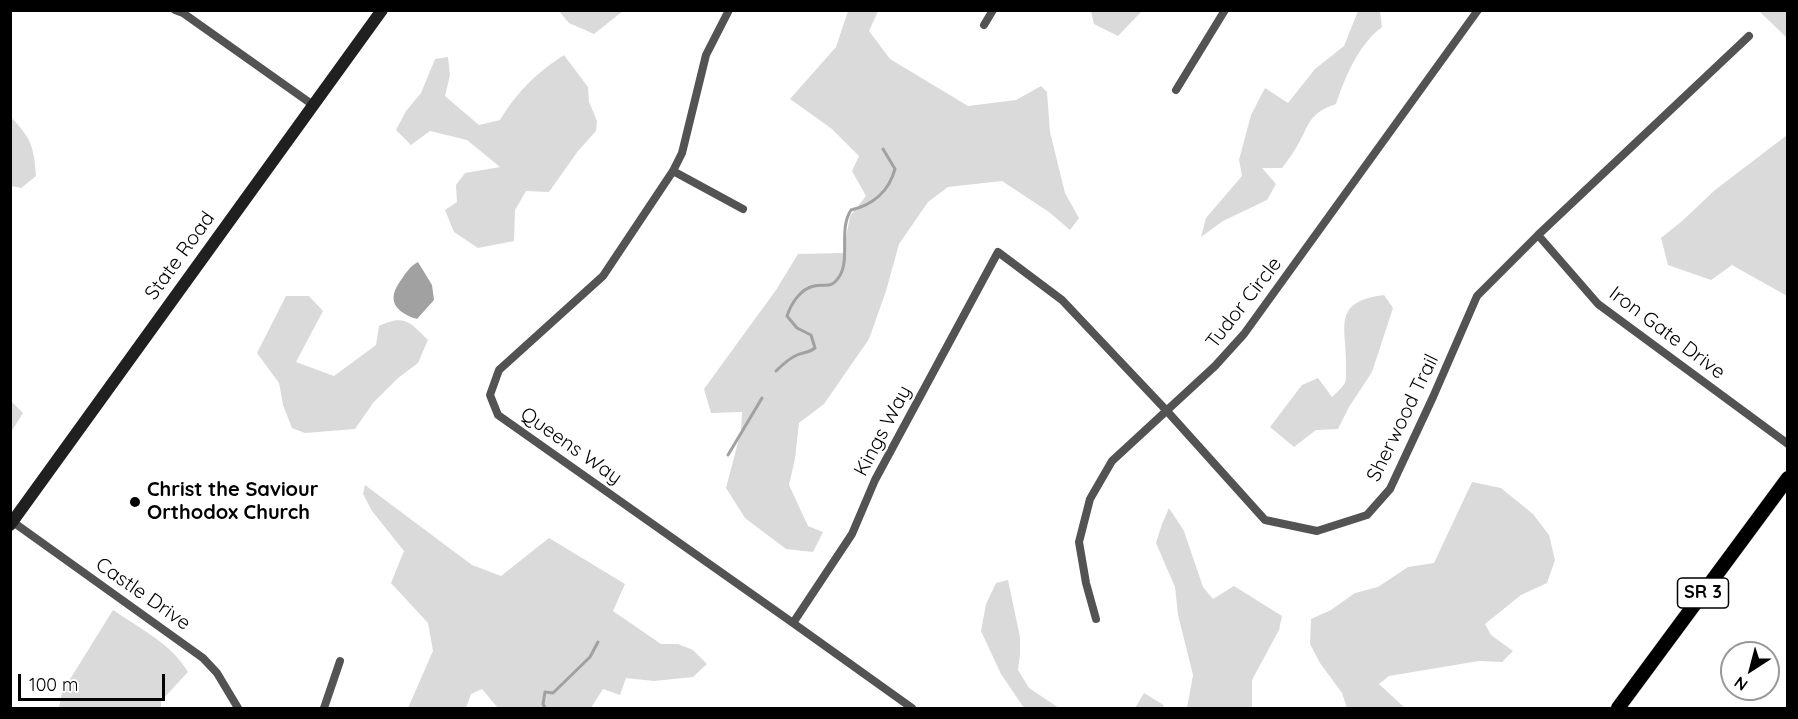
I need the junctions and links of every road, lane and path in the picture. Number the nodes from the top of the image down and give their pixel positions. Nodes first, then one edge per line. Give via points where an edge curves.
1 (175, 10) edge
2 (382, 10) edge
3 (729, 10) edge
4 (993, 10) edge
5 (1225, 10) edge
6 (1478, 10) edge
7 (984, 25) dead end
8 (1749, 36) dead end
9 (1176, 90) dead end
10 (314, 105) junction
11 (673, 171) junction
12 (743, 208) dead end
13 (1538, 235) junction
14 (998, 252) joint
15 (1166, 410) junction
16 (1788, 444) edge
17 (1788, 478) edge
18 (12, 523) edge
19 (1096, 619) dead end
20 (794, 622) junction
21 (340, 661) dead end
22 (238, 708) edge
23 (324, 708) edge
24 (912, 708) edge
25 (1617, 708) edge

1 - 10 street
2 - 10 main road, State Road
3 - 11 street, Queens Way via 706,55 682,153
4 - 7 street
5 - 9 street
6 - 15 street, Tudor Circle via 1244,334
8 - 13 street, Sherwood Trail
10 - 18 main road, State Road
11 - 12 street
11 - 20 street, Queens Way via 603,276 499,370 490,396 498,415
13 - 15 street, Sherwood Trail via 1477,296 1390,489 1367,515 1317,531 1265,520
13 - 16 street, Iron Gate Drive via 1598,304
14 - 15 street, Sherwood Trail via 1062,300
14 - 20 street, Kings Way via 875,480 852,534
15 - 19 street, Tudor Circle via 1112,461 1090,499 1079,542
17 - 25 main road, SR 3
18 - 22 street, Castle Drive via 203,657 218,673
20 - 24 street, Queens Way
21 - 23 street

